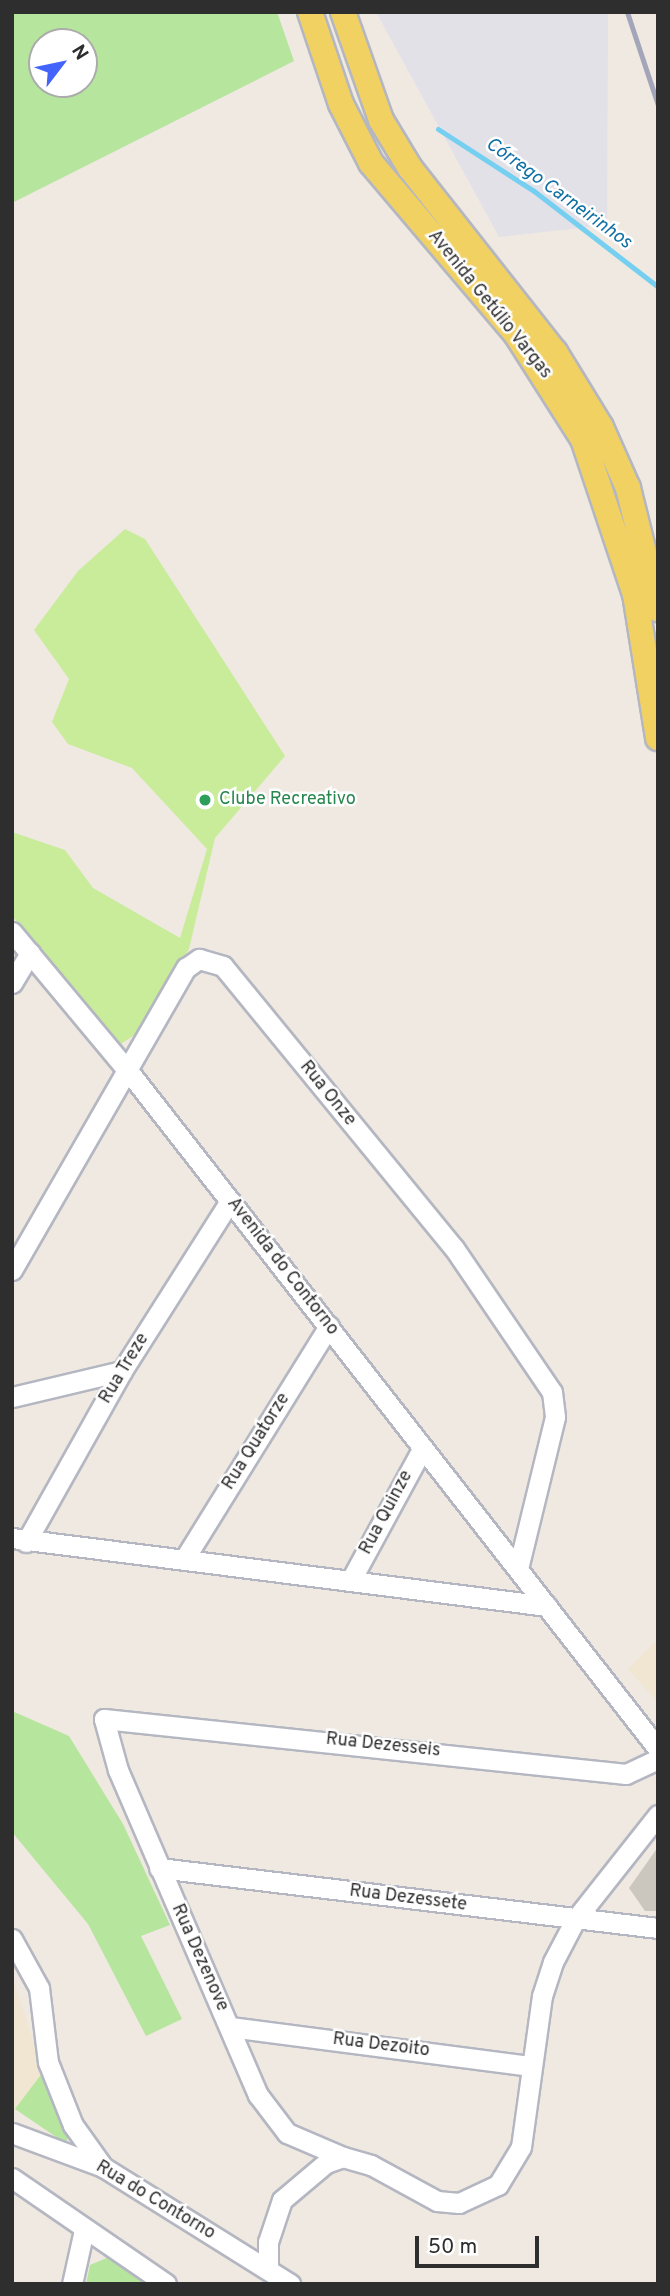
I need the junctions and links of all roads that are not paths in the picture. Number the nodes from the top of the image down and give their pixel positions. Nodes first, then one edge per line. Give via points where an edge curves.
1 (310, 12) edge
2 (343, 12) edge
3 (658, 609) edge
4 (658, 738) edge
5 (12, 932) edge
6 (30, 953) junction
7 (12, 983) edge
8 (126, 1067) junction
9 (230, 1201) junction
10 (12, 1270) edge
11 (329, 1326) junction
12 (122, 1371) junction
13 (12, 1397) edge
14 (422, 1449) junction
15 (19, 1540) edge
16 (186, 1558) junction
17 (518, 1569) junction
18 (352, 1578) junction
19 (547, 1606) junction
20 (104, 1718) joint
21 (658, 1749) edge
22 (658, 1759) edge
23 (658, 1815) edge
24 (159, 1868) junction
25 (575, 1920) junction
26 (651, 1929) edge
27 (12, 1939) edge
28 (230, 2027) junction
29 (531, 2066) junction
30 (12, 2133) edge
31 (343, 2157) junction
32 (103, 2167) junction
33 (12, 2178) edge
34 (84, 2230) junction
35 (268, 2269) junction
36 (72, 2284) edge
37 (166, 2284) edge
38 (290, 2284) edge

1 - 4 main road, Avenida Getúlio Vargas via 341,104 371,163 516,334 583,439 635,594
2 - 3 main road, Avenida Getúlio Vargas via 381,120 410,168 532,321 601,427 628,488
5 - 6 street, Avenida do Contorno
6 - 7 street
6 - 8 street, Avenida do Contorno
8 - 9 street, Avenida do Contorno
8 - 10 street, Rua Onze
8 - 17 street, Rua Onze via 186,968 199,958 212,960 454,1248 552,1391 555,1418
9 - 11 street, Avenida do Contorno
9 - 12 street, Rua Treze
11 - 14 street, Avenida do Contorno
11 - 16 street, Rua Quatorze
12 - 13 street
12 - 15 street, Rua Treze
14 - 17 street, Avenida do Contorno
14 - 18 street, Rua Quinze
15 - 16 street
16 - 18 street
17 - 19 street, Avenida do Contorno
18 - 19 street
19 - 21 street, Avenida do Contorno
20 - 22 street, Rua Dezesseis via 626,1774
20 - 24 street, Rua Dezenove via 118,1770
23 - 25 street
24 - 25 street, Rua Dezessete
24 - 28 street, Rua Dezenove
25 - 26 street, Rua Dezessete
25 - 29 street via 542,1996
27 - 32 street via 38,1988 48,2062 63,2100
28 - 29 street, Rua Dezoito
28 - 31 street, Rua Dezenove via 275,2121
29 - 31 street via 521,2147 498,2185 480,2197 437,2202
30 - 32 street, Rua do Contorno
31 - 35 street via 313,2170 282,2200 268,2242
32 - 35 street, Rua do Contorno
33 - 34 street
34 - 36 street
34 - 37 street
35 - 38 street, Rua do Contorno

